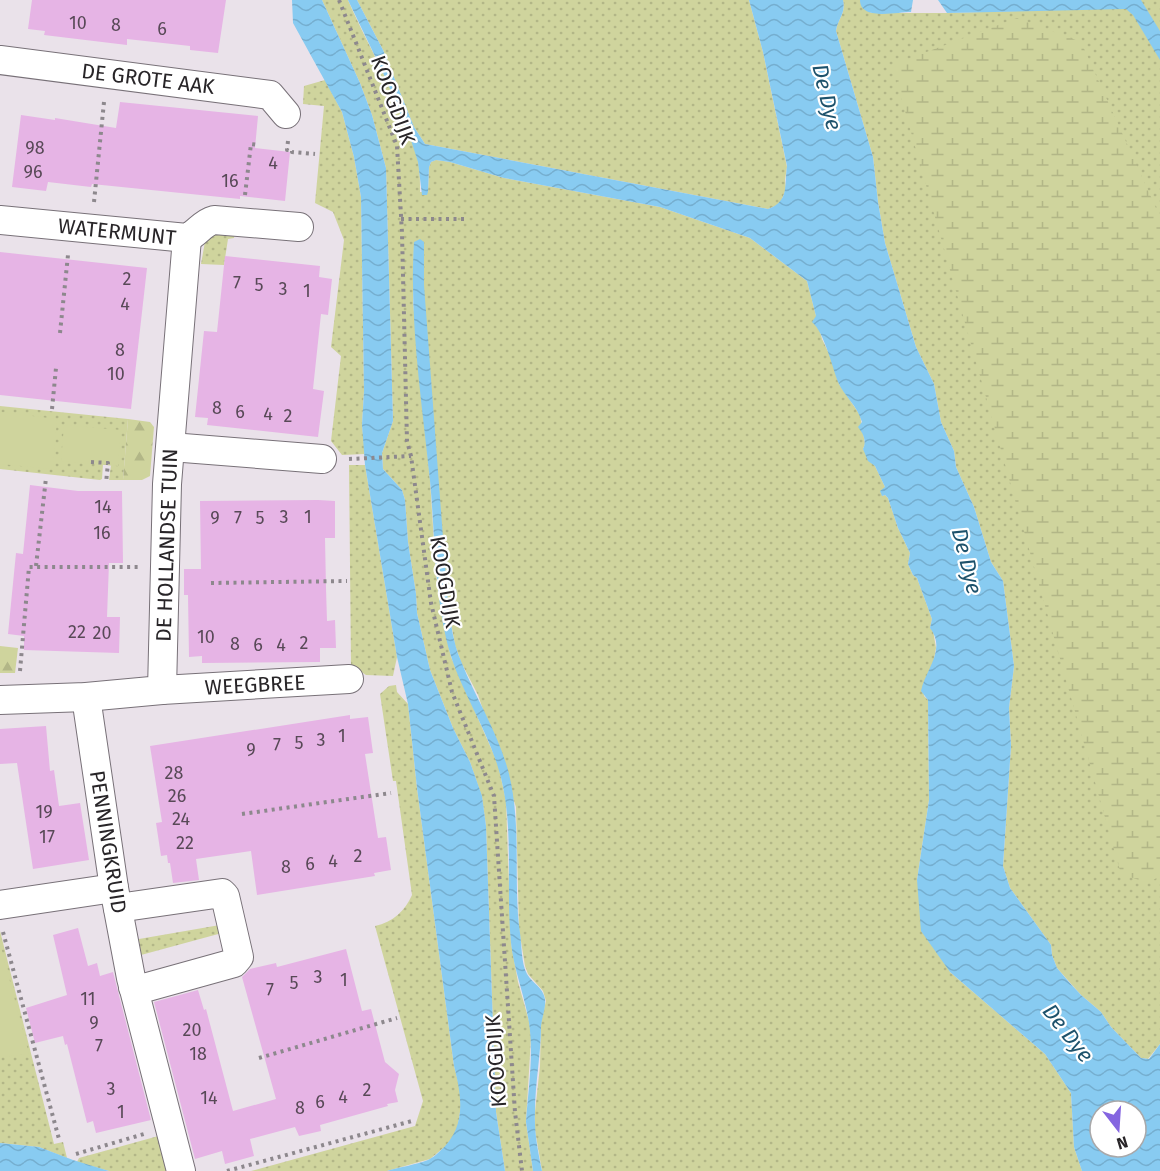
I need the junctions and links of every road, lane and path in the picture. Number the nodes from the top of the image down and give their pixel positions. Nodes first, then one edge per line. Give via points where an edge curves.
1 (339, 0) edge
2 (0, 60) edge
3 (108, 74) junction
4 (287, 125) joint
5 (259, 145) dead end
6 (315, 154) dead end
7 (401, 219) junction
8 (464, 219) dead end
9 (0, 220) edge
10 (242, 222) junction
11 (299, 227) dead end
12 (81, 228) junction
13 (187, 238) junction
14 (60, 333) dead end
15 (56, 368) dead end
16 (52, 409) dead end
17 (171, 447) junction
18 (411, 456) junction
19 (322, 459) dead end
20 (353, 459) dead end
21 (92, 462) dead end
22 (46, 478) dead end
23 (106, 483) dead end
24 (36, 566) junction
25 (166, 568) junction
26 (346, 581) dead end
27 (211, 583) dead end
28 (349, 679) dead end
29 (162, 690) junction
30 (86, 697) junction
31 (9, 700) edge
32 (392, 793) dead end
33 (242, 814) dead end
34 (116, 898) junction
35 (1, 917) edge
36 (134, 987) junction
37 (397, 1018) dead end
38 (259, 1058) dead end
39 (412, 1121) dead end
40 (169, 1127) junction
41 (59, 1139) dead end
42 (76, 1154) dead end
43 (181, 1171) edge
44 (227, 1171) edge
45 (522, 1171) edge

1 - 7 path, KOOGDIJK via 397,146
2 - 3 street, DE GROTE AAK
3 - 4 street, DE GROTE AAK via 270,95
3 - 12 path
4 - 6 path via 287,150
5 - 10 path via 251,144
7 - 8 path
7 - 18 path, KOOGDIJK via 407,441
9 - 12 street, WATERMUNT
10 - 11 street, WATERMUNT
10 - 13 street, WATERMUNT via 214,220
12 - 13 street, WATERMUNT
12 - 14 path
13 - 17 street, DE HOLLANDSE TUIN
15 - 16 path
17 - 19 street
17 - 25 street, DE HOLLANDSE TUIN
18 - 20 path
18 - 45 path, KOOGDIJK via 431,603 452,692 494,796
21 - 23 path via 108,463
22 - 24 path
24 - 25 path
24 - 31 path via 29,567 21,649
25 - 29 street, DE HOLLANDSE TUIN
26 - 27 path
28 - 29 street, WEEGBREE
29 - 30 street
30 - 31 street
30 - 34 street, PENNINGKRUID
32 - 33 path
34 - 35 street
34 - 36 street, PENNINGKRUID
34 - 36 street via 222,893 239,957 234,963 144,988
35 - 41 path
36 - 40 street, PENNINGKRUID
37 - 38 path
39 - 44 path
40 - 42 path
40 - 43 street, PENNINGKRUID

